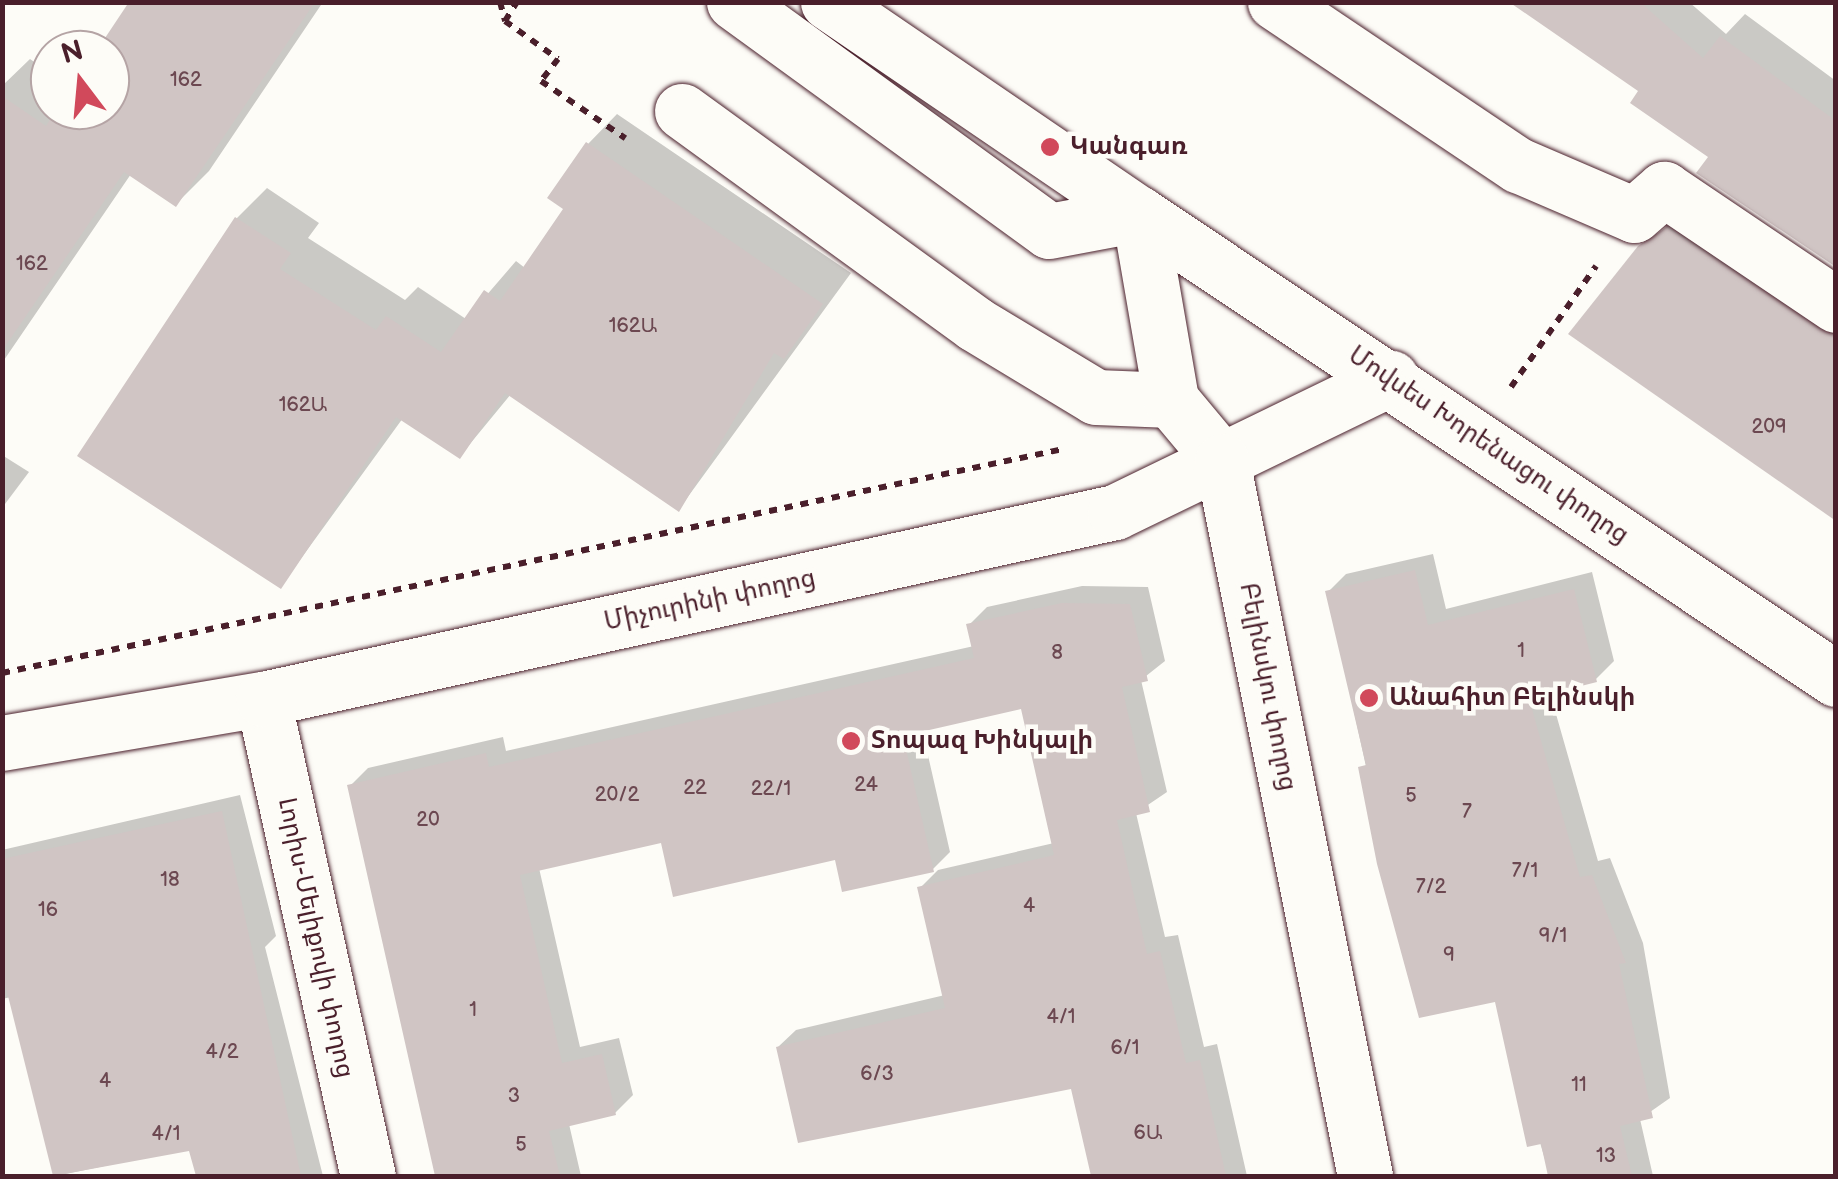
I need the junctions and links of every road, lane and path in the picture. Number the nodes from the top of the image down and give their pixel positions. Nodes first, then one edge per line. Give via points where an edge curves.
1 (500, 2) edge
2 (518, 2) edge
3 (734, 2) edge
4 (828, 2) edge
5 (1276, 2) edge
6 (505, 21) junction
7 (682, 111) dead end
8 (640, 147) dead end
9 (1139, 214) junction
10 (1606, 252) dead end
11 (1836, 306) edge
12 (1391, 378) junction
13 (1505, 396) dead end
14 (1171, 400) junction
15 (1084, 444) dead end
16 (1222, 460) junction
17 (2, 673) edge
18 (1836, 679) edge
19 (263, 699) junction
20 (2, 744) edge
21 (368, 1176) edge
22 (1365, 1176) edge

1 - 6 path
2 - 6 path
3 - 9 street via 1049,231
4 - 9 street, Մովսես Խորենացու փողոց
5 - 11 street via 1518,165 1634,215 1664,190
6 - 8 path via 558,59 541,81
7 - 14 street via 975,324 1096,397
9 - 12 street, Մովսես Խորենացու փողոց
9 - 14 street
10 - 13 path
12 - 16 street, Միչուրինի փողոց
12 - 18 street, Մովսես Խորենացու փողոց
14 - 16 street, Բելինսկու փողոց
15 - 17 path
16 - 19 street, Միչուրինի փողոց via 1115,512
16 - 22 street, Բելինսկու փողոց
19 - 20 street, Միչուրինի փողոց
19 - 21 street, Լորիս-Մելիքովի փողոց

